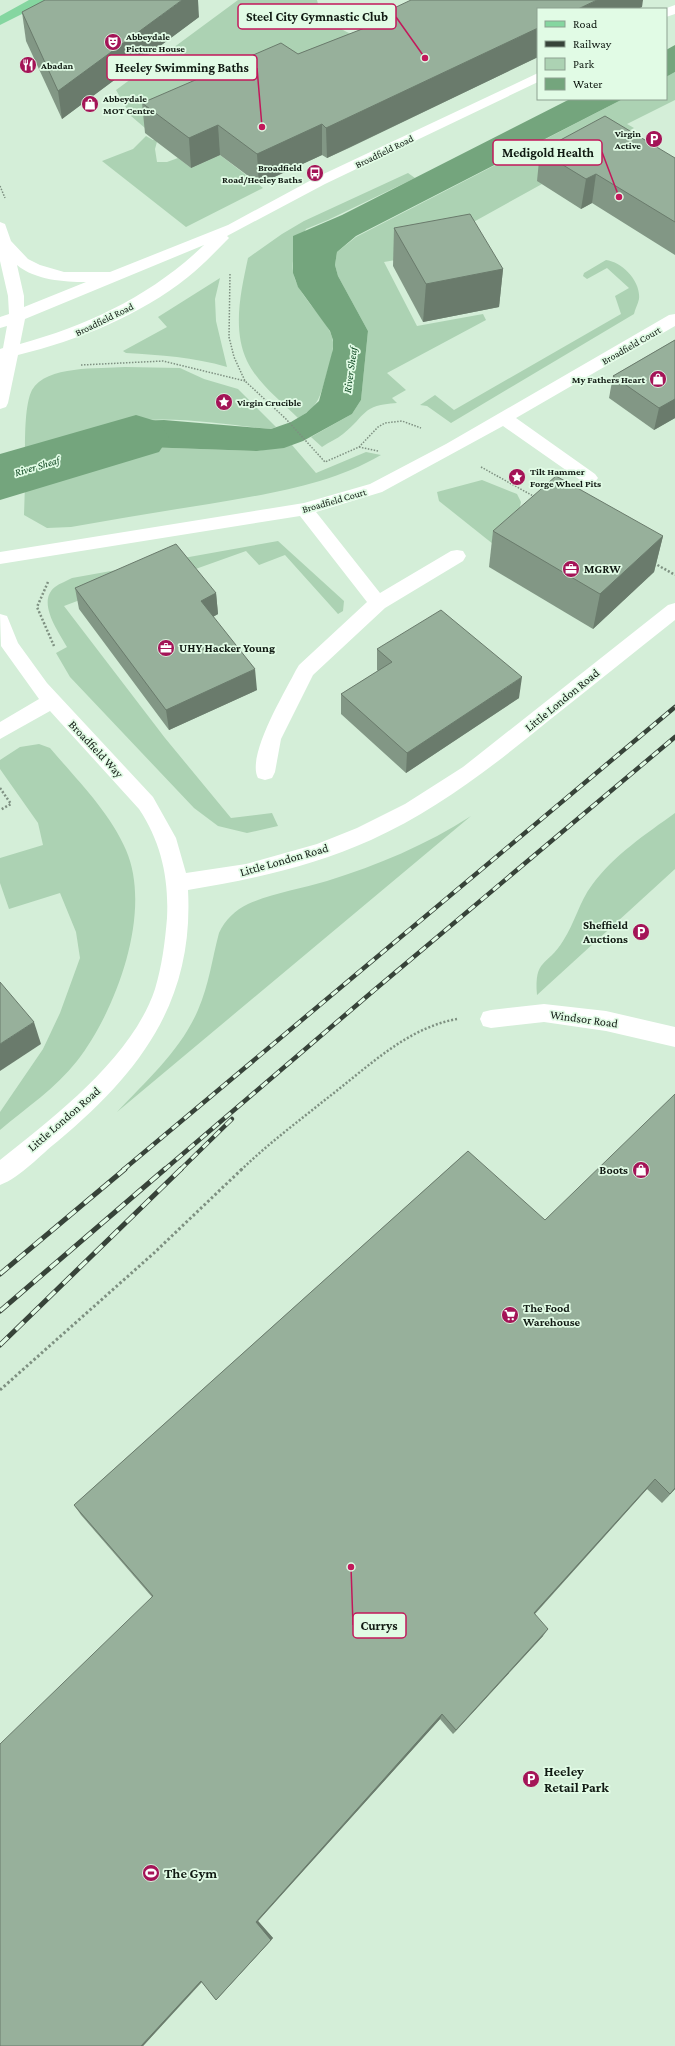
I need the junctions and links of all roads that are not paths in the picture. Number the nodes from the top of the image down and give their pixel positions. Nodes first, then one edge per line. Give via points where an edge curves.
1 (39, 0) edge
2 (0, 21) edge
3 (537, 77) edge
4 (0, 227) edge
5 (233, 228) junction
6 (5, 244) junction
7 (121, 275) junction
8 (17, 318) junction
9 (675, 319) edge
10 (0, 323) edge
11 (5, 353) edge
12 (0, 403) edge
13 (504, 418) junction
14 (588, 478) dead end
15 (304, 509) junction
16 (457, 556) dead end
17 (0, 558) edge
18 (378, 603) junction
19 (675, 610) edge
20 (0, 621) edge
21 (52, 701) junction
22 (0, 731) edge
23 (265, 772) dead end
24 (177, 883) junction
25 (491, 1020) road end
26 (675, 1037) edge
27 (0, 1174) edge

1 - 2 main road
3 - 5 street, Broadfield Road via 320,182
4 - 6 street
5 - 7 street, Broadfield Road via 156,258
5 - 11 street, Broadfield Road via 182,273 132,306 74,333
6 - 7 street via 24,263 43,272 76,277
6 - 8 street via 16,296
7 - 8 street, Broadfield Road
8 - 10 street, Broadfield Road
8 - 11 street
9 - 13 street, Broadfield Court
11 - 12 street
13 - 14 street
13 - 15 street, Broadfield Court via 376,488
15 - 17 street, Broadfield Court
15 - 18 street
16 - 18 street
18 - 23 street via 306,670 270,739
19 - 24 street, Little London Road via 470,773 412,810 364,834 320,851 246,872
20 - 21 street, Broadfield Way via 10,646
21 - 22 street
21 - 24 street, Broadfield Way via 157,818 166,834
24 - 27 street, Little London Road via 178,918 175,952 166,992 148,1028 128,1058 88,1102
25 - 26 street, Windsor Road via 544,1013 606,1021

